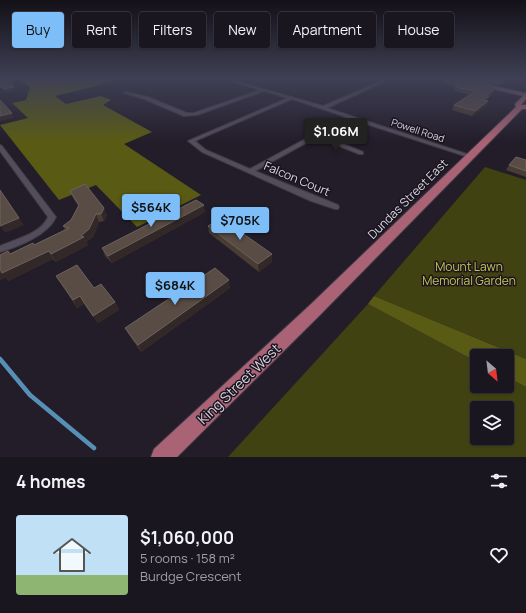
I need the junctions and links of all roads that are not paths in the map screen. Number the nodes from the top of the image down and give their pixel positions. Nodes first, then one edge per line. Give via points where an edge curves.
1 (149, 99) edge
2 (237, 99) edge
3 (289, 99) edge
4 (296, 99) edge
5 (342, 99) edge
6 (522, 99) edge
7 (523, 107) edge
8 (323, 108) junction
9 (350, 117) junction
10 (318, 135) junction
11 (0, 147) edge
12 (361, 153) dead end
13 (470, 156) junction
14 (250, 171) junction
15 (335, 207) dead end
16 (0, 248) edge
17 (315, 310) joint
18 (162, 457) edge

1 - 2 street via 186,115
3 - 14 street, Falcon Court via 191,141 204,152
4 - 8 street, Powell Road
5 - 8 street
6 - 7 main road, Dundas Street East via 517,105
7 - 13 main road, Dundas Street East
8 - 9 street, Powell Road
9 - 10 street
9 - 13 street, Powell Road
10 - 12 street
10 - 14 street
11 - 16 street via 52,217 48,226
13 - 17 main road, Dundas Street East
14 - 15 street, Falcon Court
17 - 18 main road, King Street West

